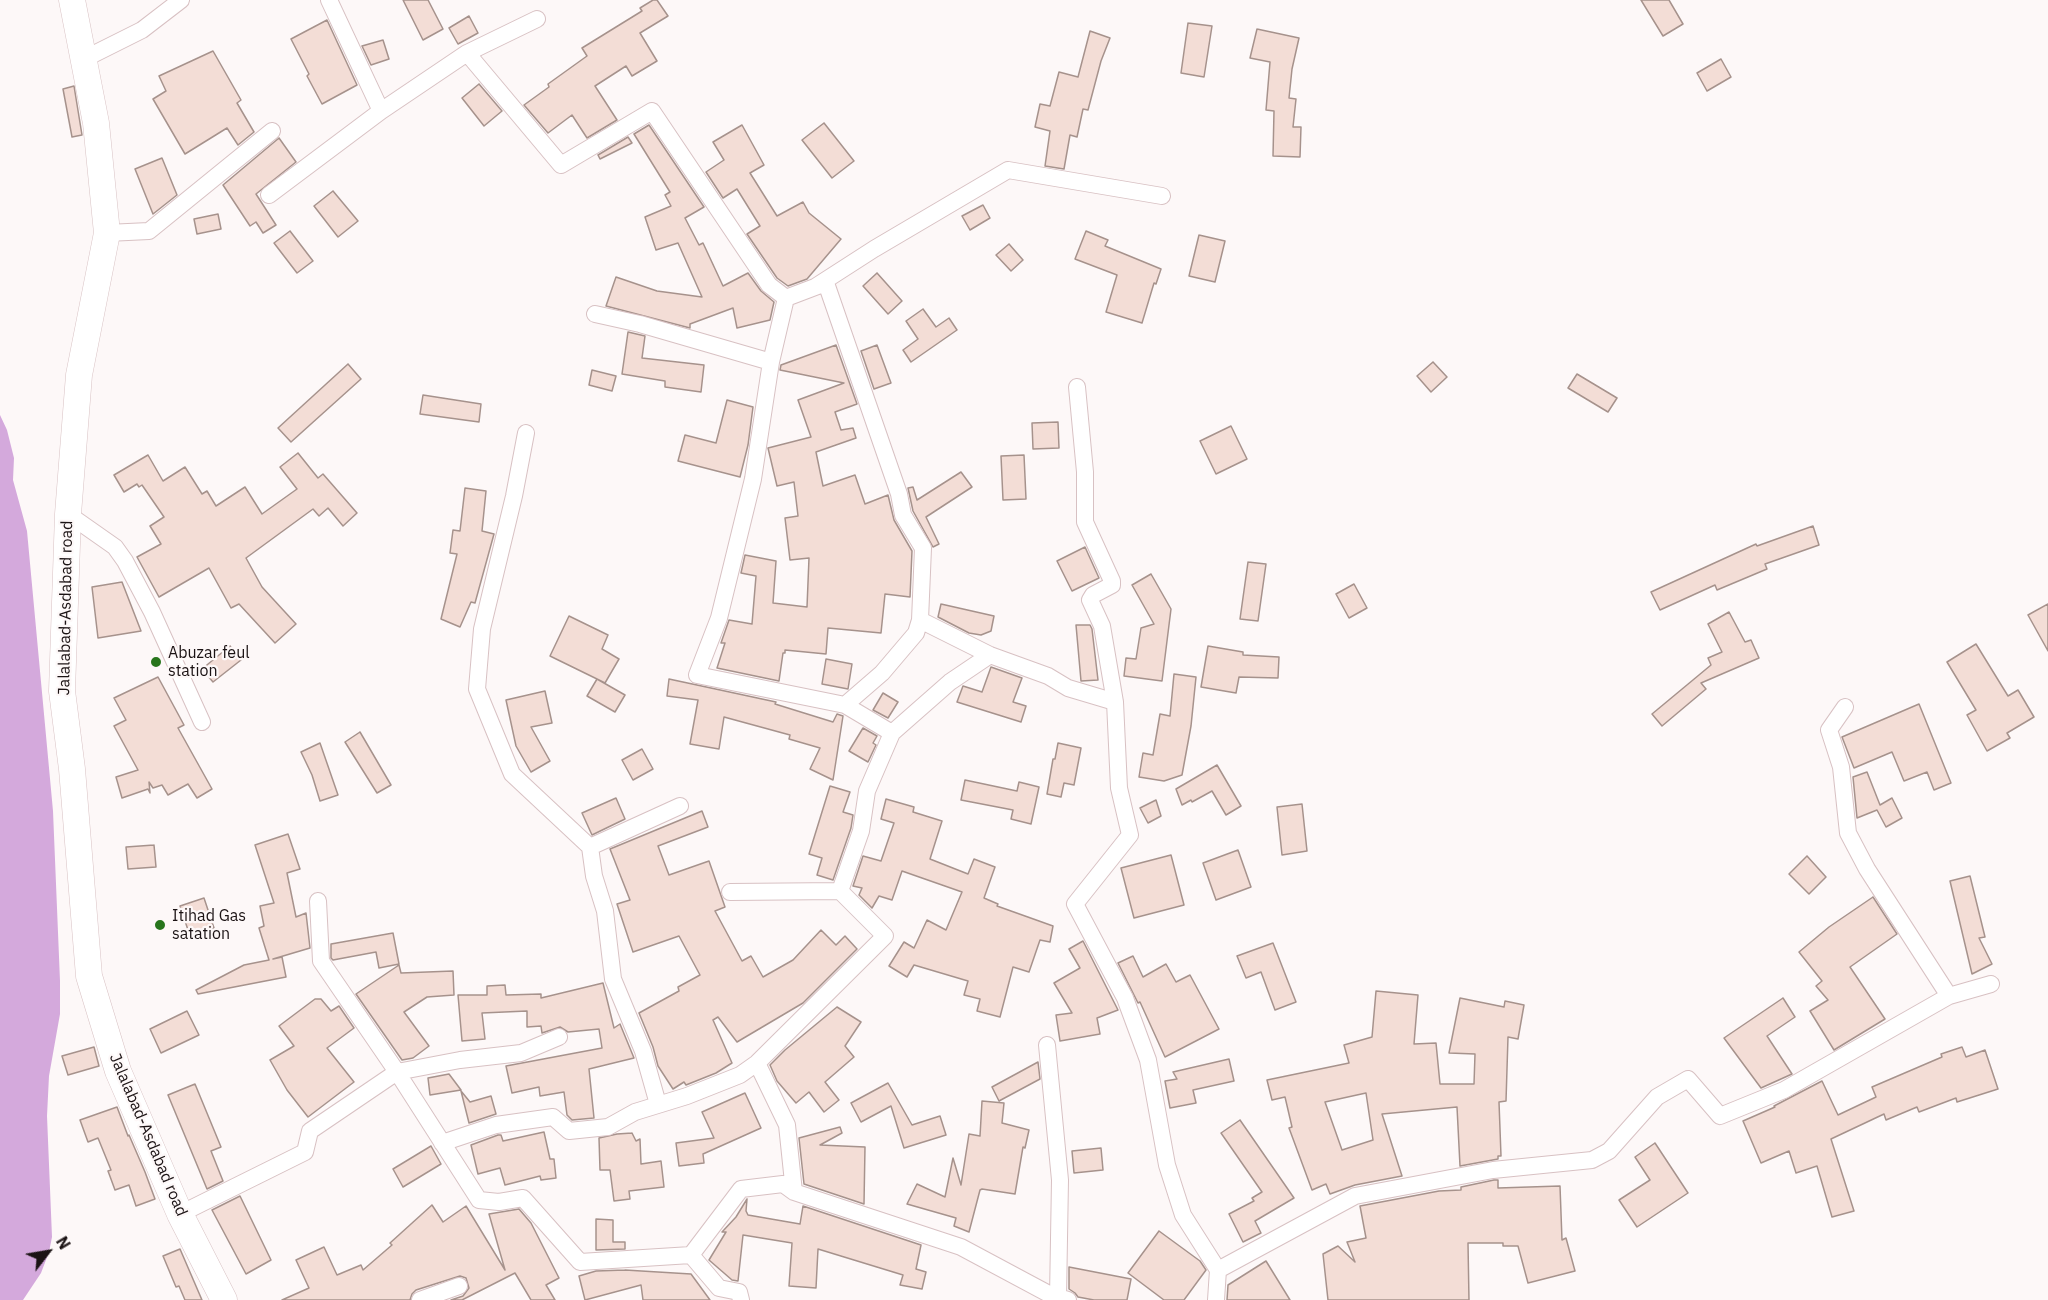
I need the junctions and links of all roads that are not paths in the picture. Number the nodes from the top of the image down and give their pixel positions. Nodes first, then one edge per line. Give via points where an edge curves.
1 (72, 0) edge
2 (181, 0) edge
3 (329, 0) edge
4 (537, 19) dead end
5 (467, 53) junction
6 (84, 59) junction
7 (381, 111) junction
8 (272, 131) dead end
9 (269, 195) dead end
10 (1162, 196) dead end
11 (107, 233) junction
12 (815, 287) junction
13 (786, 298) junction
14 (595, 314) dead end
15 (771, 362) junction
16 (1077, 387) dead end
17 (526, 433) dead end
18 (68, 514) junction
19 (920, 620) junction
20 (990, 654) junction
21 (1115, 702) junction
22 (845, 705) junction
23 (1845, 707) dead end
24 (202, 722) dead end
25 (892, 734) junction
26 (680, 806) dead end
27 (590, 847) junction
28 (840, 891) junction
29 (730, 892) dead end
30 (318, 901) dead end
31 (1991, 984) dead end
32 (1949, 996) junction
33 (559, 1037) dead end
34 (1047, 1045) dead end
35 (757, 1063) junction
36 (397, 1072) junction
37 (658, 1104) junction
38 (442, 1143) junction
39 (794, 1192) junction
40 (180, 1214) junction
41 (691, 1255) junction
42 (1218, 1269) junction
43 (459, 1286) dead end
44 (1063, 1299) edge
45 (224, 1300) edge
46 (420, 1300) edge
47 (741, 1300) edge
48 (1216, 1300) edge

1 - 6 main road, Jalalabad-Asdabad road
2 - 6 street via 142,30
3 - 7 street
4 - 5 street
5 - 7 street
5 - 13 street via 561,165 652,111 770,285
6 - 11 main road, Jalalabad-Asdabad road via 96,123
7 - 9 street
8 - 11 street via 149,231
10 - 12 street via 1008,170
11 - 18 main road, Jalalabad-Asdabad road via 79,375
12 - 13 street
12 - 19 street via 826,283 903,515 923,548
13 - 15 street
14 - 15 street
15 - 22 street via 753,479 718,618 697,675
16 - 21 street via 1085,522 1112,581 1112,585 1090,600 1102,626
17 - 27 street via 482,629 477,690 512,774
18 - 24 street via 115,547 125,561
18 - 40 main road, Jalalabad-Asdabad road via 62,691 89,976 118,1071
19 - 20 street
19 - 22 street via 916,633 882,673
20 - 21 street via 1048,676 1068,688
20 - 25 street via 950,682
21 - 42 street via 1119,788 1130,835 1075,904 1125,998 1148,1060 1167,1165 1183,1215
22 - 25 street
23 - 32 street via 1829,730 1840,767 1848,832 1867,869
25 - 28 street via 867,791 861,831
26 - 27 street
27 - 37 street via 605,911 613,979
28 - 29 street
28 - 35 street via 885,936
30 - 36 street via 321,961
31 - 32 street
32 - 42 street via 1784,1090 1720,1116 1688,1079 1657,1097 1609,1151 1592,1160 1493,1170 1355,1196
33 - 36 street via 522,1053
34 - 44 street via 1060,1180
35 - 37 street via 740,1075
35 - 39 street via 787,1125
36 - 38 street
36 - 40 street via 310,1131 305,1152
37 - 38 street via 608,1127 569,1131 553,1117 496,1125
38 - 41 street via 479,1200 524,1198 580,1262
39 - 41 street via 783,1184 741,1189
39 - 44 street via 961,1248
40 - 45 main road, Jalalabad-Asdabad road
41 - 47 street via 719,1288 739,1292
42 - 48 street
43 - 46 street

